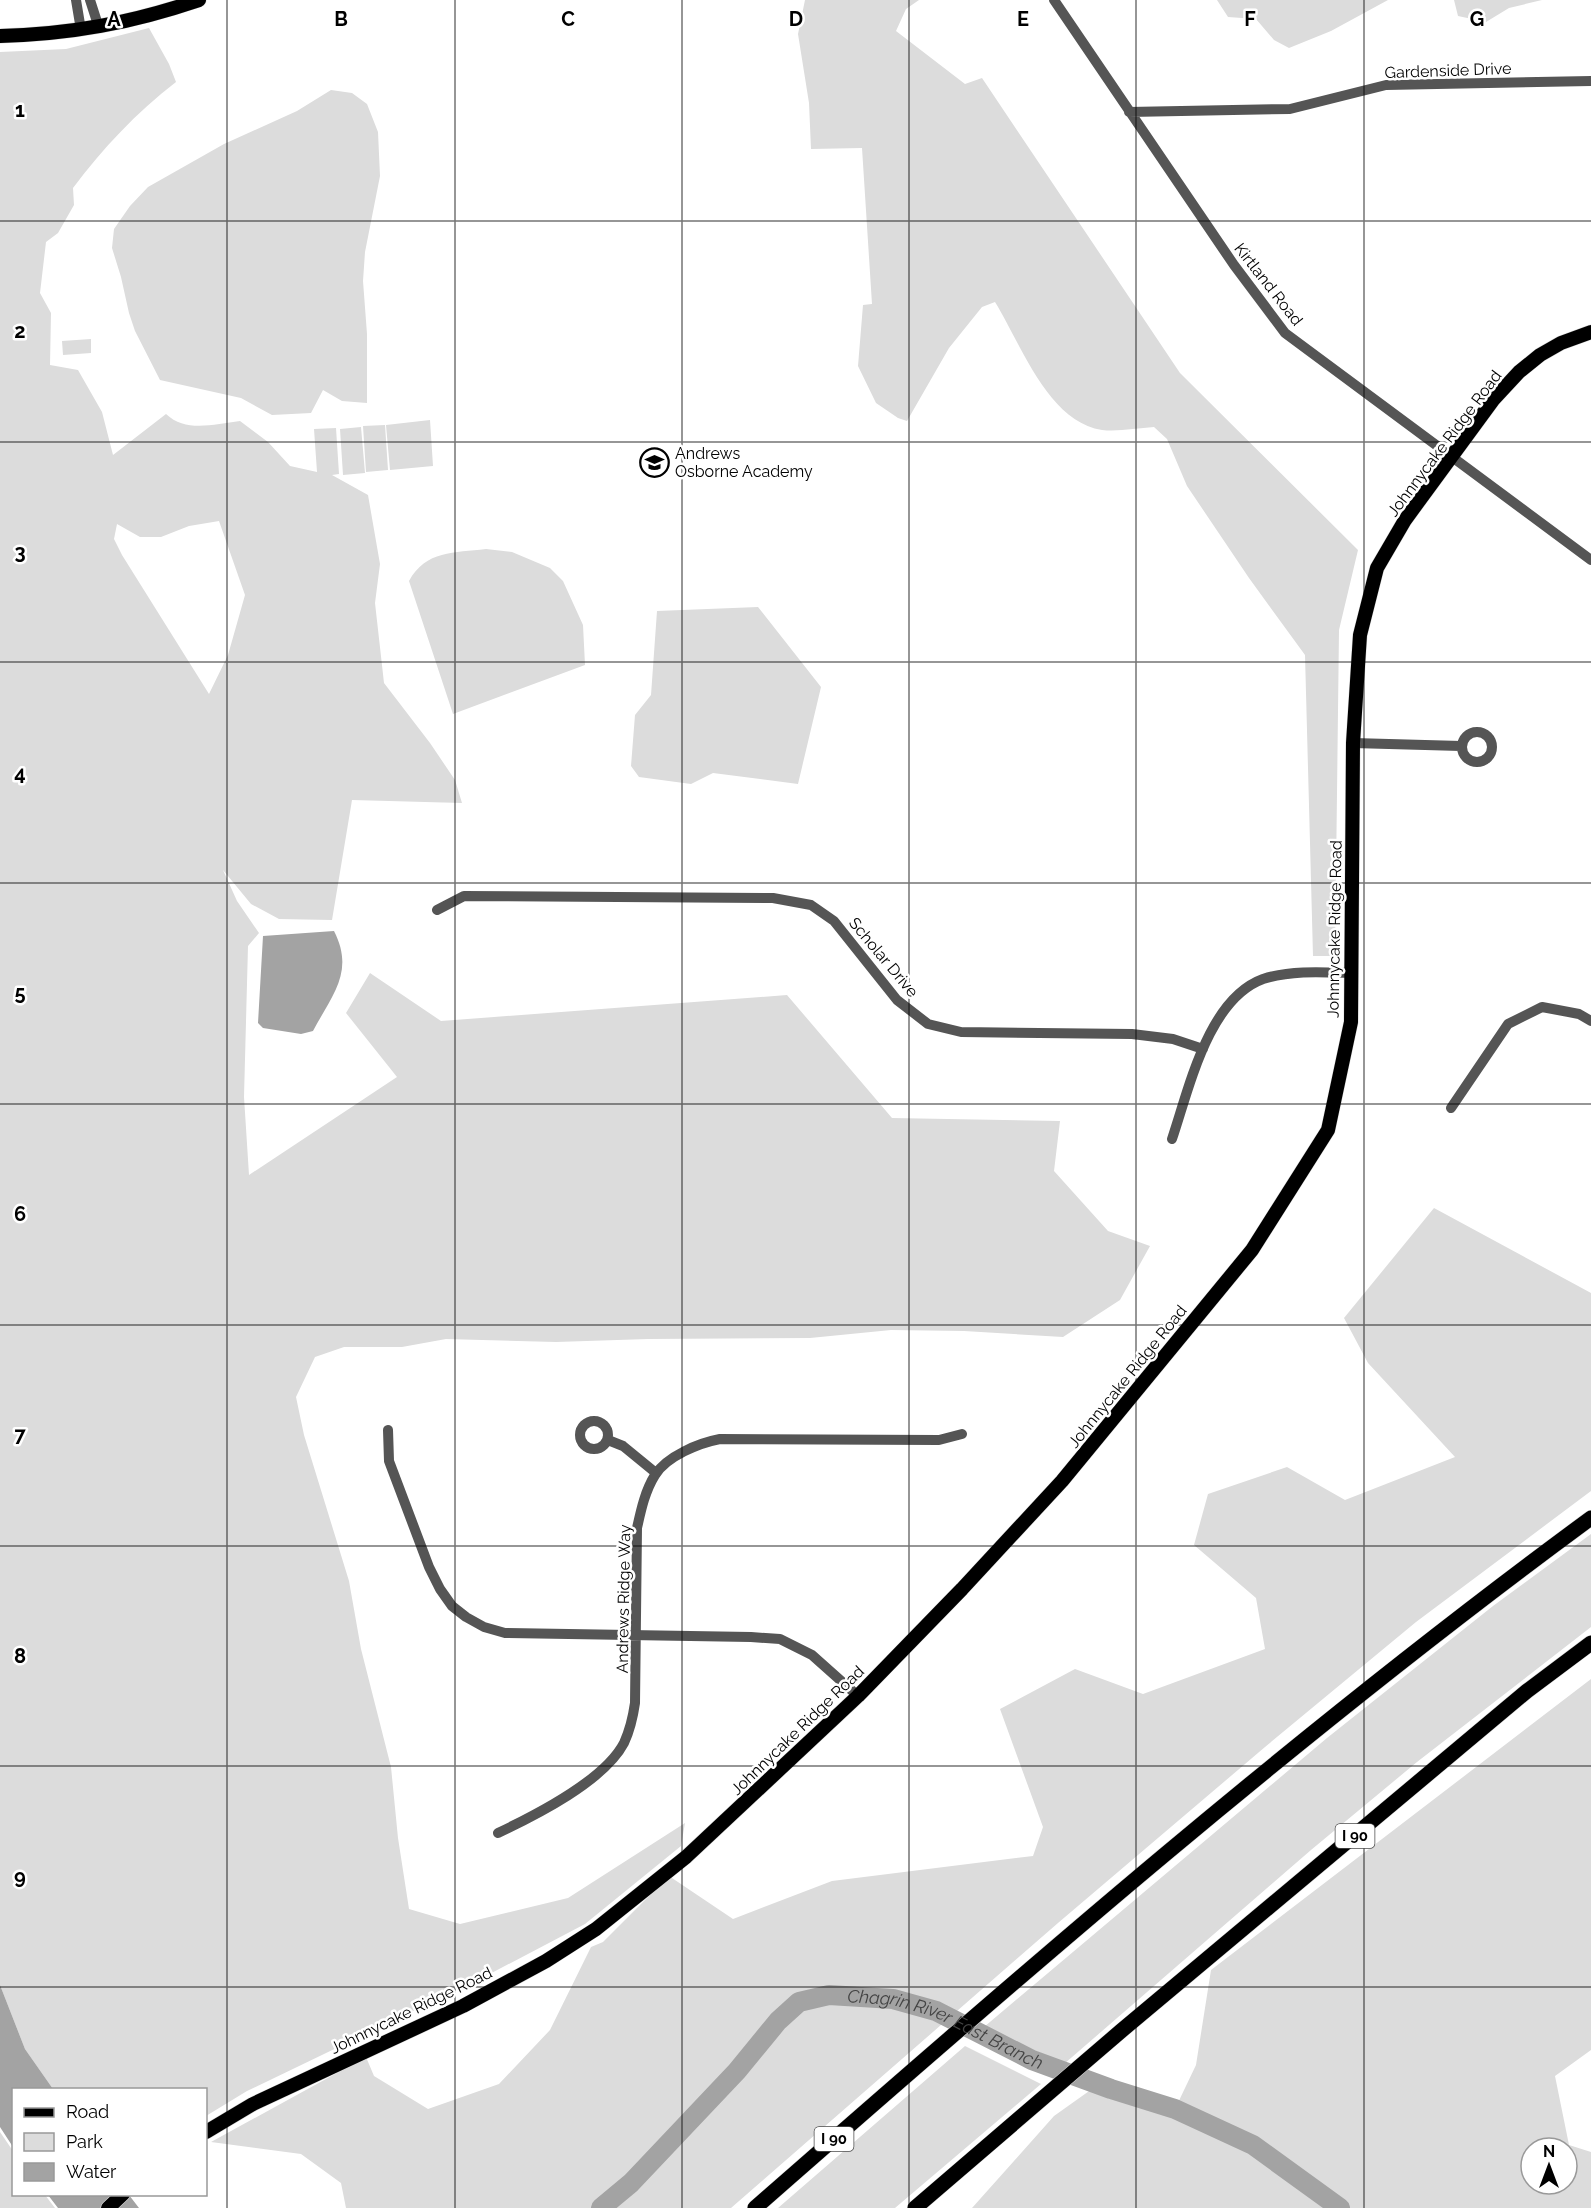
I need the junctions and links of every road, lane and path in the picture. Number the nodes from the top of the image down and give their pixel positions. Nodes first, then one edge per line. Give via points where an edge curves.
1 (76, 0) edge
2 (90, 0) edge
3 (199, 0) edge
4 (1054, 0) edge
5 (99, 28) junction
6 (81, 30) junction
7 (0, 36) edge
8 (1591, 81) edge
9 (1129, 112) junction
10 (1591, 332) edge
11 (1452, 456) junction
12 (1591, 560) edge
13 (1353, 743) junction
14 (1461, 746) dead end
15 (437, 910) dead end
16 (1351, 973) junction
17 (1591, 1021) edge
18 (1203, 1049) junction
19 (1451, 1108) dead end
20 (1172, 1139) dead end
21 (388, 1430) dead end
22 (962, 1434) dead end
23 (608, 1440) dead end
24 (656, 1473) junction
25 (1591, 1518) edge
26 (636, 1635) junction
27 (1591, 1643) edge
28 (858, 1696) junction
29 (498, 1833) dead end
30 (207, 2131) edge
31 (121, 2196) edge
32 (108, 2208) edge
33 (755, 2208) edge
34 (915, 2208) edge

1 - 6 street
2 - 5 street
3 - 5 main road
4 - 9 street, Kirtland Road
5 - 6 main road
6 - 7 main road
8 - 9 street, Gardenside Drive via 1386,85 1290,109
9 - 11 street, Kirtland Road via 1285,333
10 - 11 main road, Johnnycake Ridge Road via 1547,351 1519,372
11 - 12 street, Kirtland Road
11 - 13 main road, Johnnycake Ridge Road via 1405,520 1377,568 1360,635
13 - 14 street
13 - 16 main road, Johnnycake Ridge Road
15 - 18 street, Scholar Drive via 464,896 773,898 811,905 834,921 897,1000 928,1024 961,1032 1132,1034 1173,1039
16 - 18 street via 1293,973 1262,980 1236,996
16 - 28 main road, Johnnycake Ridge Road via 1351,1022 1328,1130 1252,1250 1062,1481
17 - 19 street via 1579,1014 1542,1007 1508,1024
18 - 20 street
21 - 26 street via 389,1461 429,1567 452,1606 484,1627 505,1633
22 - 24 street via 939,1440 720,1439 694,1446
23 - 24 street via 623,1446
24 - 26 street, Andrews Ridge Way via 637,1528
25 - 33 highway, I 90 via 1494,1589 1273,1766 912,2070
26 - 28 street via 780,1639 812,1655
26 - 29 street, Andrews Ridge Way via 635,1703 632,1725 623,1745 607,1764 565,1796
27 - 34 highway, I 90 via 1527,1691
28 - 30 main road, Johnnycake Ridge Road via 686,1857 596,1929 463,2006 253,2104
31 - 32 main road

